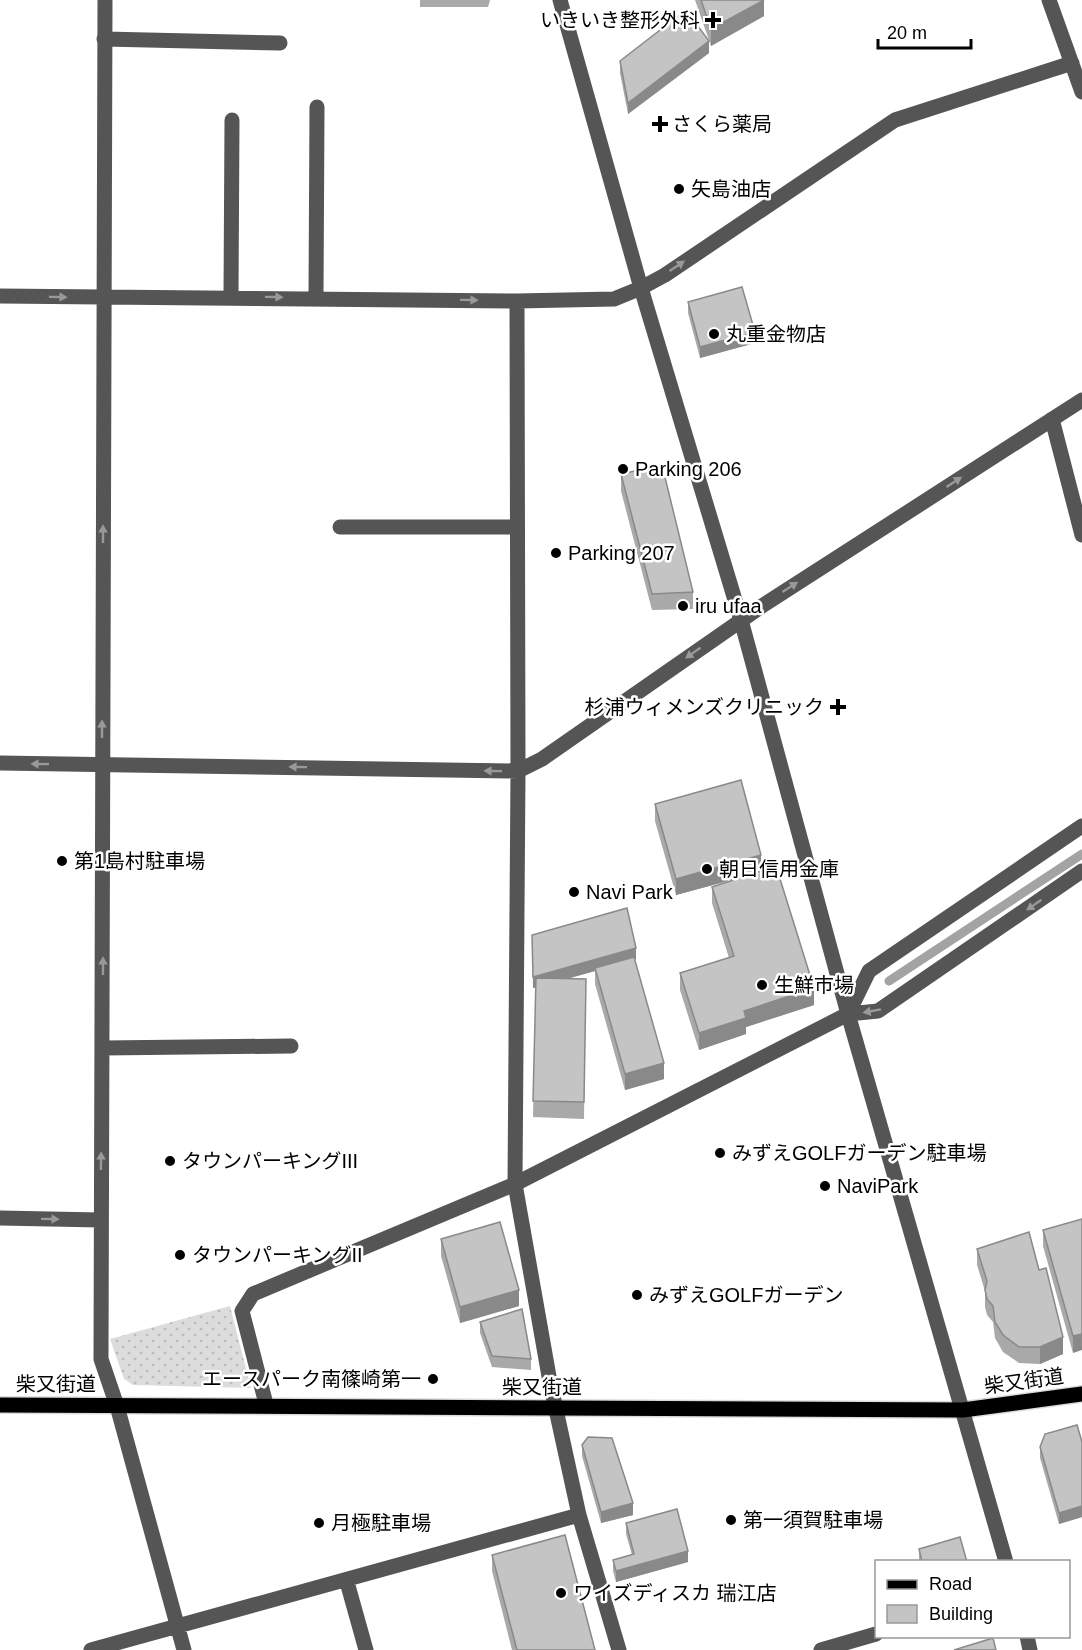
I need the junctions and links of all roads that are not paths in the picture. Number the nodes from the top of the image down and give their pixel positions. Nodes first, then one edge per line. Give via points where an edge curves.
1 (105, 0) edge
2 (560, 0) edge
3 (1049, 0) edge
4 (104, 39) junction
5 (280, 43) dead end
6 (1071, 63) junction
7 (1082, 92) edge
8 (317, 107) dead end
9 (232, 120) dead end
10 (641, 288) junction
11 (0, 296) edge
12 (231, 296) junction
13 (316, 297) junction
14 (104, 298) junction
15 (517, 301) junction
16 (1082, 400) edge
17 (1052, 419) junction
18 (340, 527) dead end
19 (517, 527) junction
20 (1082, 535) edge
21 (741, 620) junction
22 (0, 764) edge
23 (102, 764) junction
24 (518, 771) junction
25 (1082, 826) edge
26 (1082, 871) edge
27 (848, 1014) junction
28 (291, 1046) dead end
29 (103, 1048) junction
30 (515, 1184) junction
31 (0, 1218) edge
32 (100, 1220) junction
33 (1082, 1394) edge
34 (266, 1404) junction
35 (0, 1405) edge
36 (117, 1406) junction
37 (556, 1408) junction
38 (963, 1410) junction
39 (579, 1515) junction
40 (1005, 1560) edge
41 (347, 1582) junction
42 (177, 1625) junction
43 (875, 1634) edge
44 (91, 1650) edge
45 (184, 1650) edge
46 (366, 1650) edge
47 (618, 1650) edge
48 (821, 1650) edge

1 - 4 street
2 - 10 street
3 - 6 street
4 - 5 street
4 - 14 street
6 - 7 street
10 -> 6 street via 895,120
8 - 13 street
9 - 12 street
10 - 15 street via 614,299
10 - 21 street
11 -> 14 street
12 -> 13 street
12 - 14 street
13 -> 15 street
23 -> 14 street
15 - 19 street
16 - 17 street
17 - 20 street
21 -> 17 street
18 - 19 street
19 - 24 street
21 -> 24 street via 542,759
21 - 27 street
23 -> 22 street
24 -> 23 street
29 -> 23 street
24 - 30 street
25 - 27 street via 869,971
26 -> 27 street via 901,997 878,1011
27 - 30 street
27 - 38 street
28 - 29 street
32 -> 29 street
30 - 34 street via 253,1294 242,1311
30 - 37 street
31 -> 32 street
32 - 36 street via 101,1359
33 - 38 main road, 柴又街道
34 - 36 main road, 柴又街道
34 - 37 main road, 柴又街道
35 - 36 main road, 柴又街道
36 - 42 street
37 - 38 main road, 柴又街道
37 - 39 street
38 - 40 street
39 - 41 street
39 - 47 street
41 - 42 street
41 - 46 street
42 - 44 street
42 - 45 street
43 - 48 street

